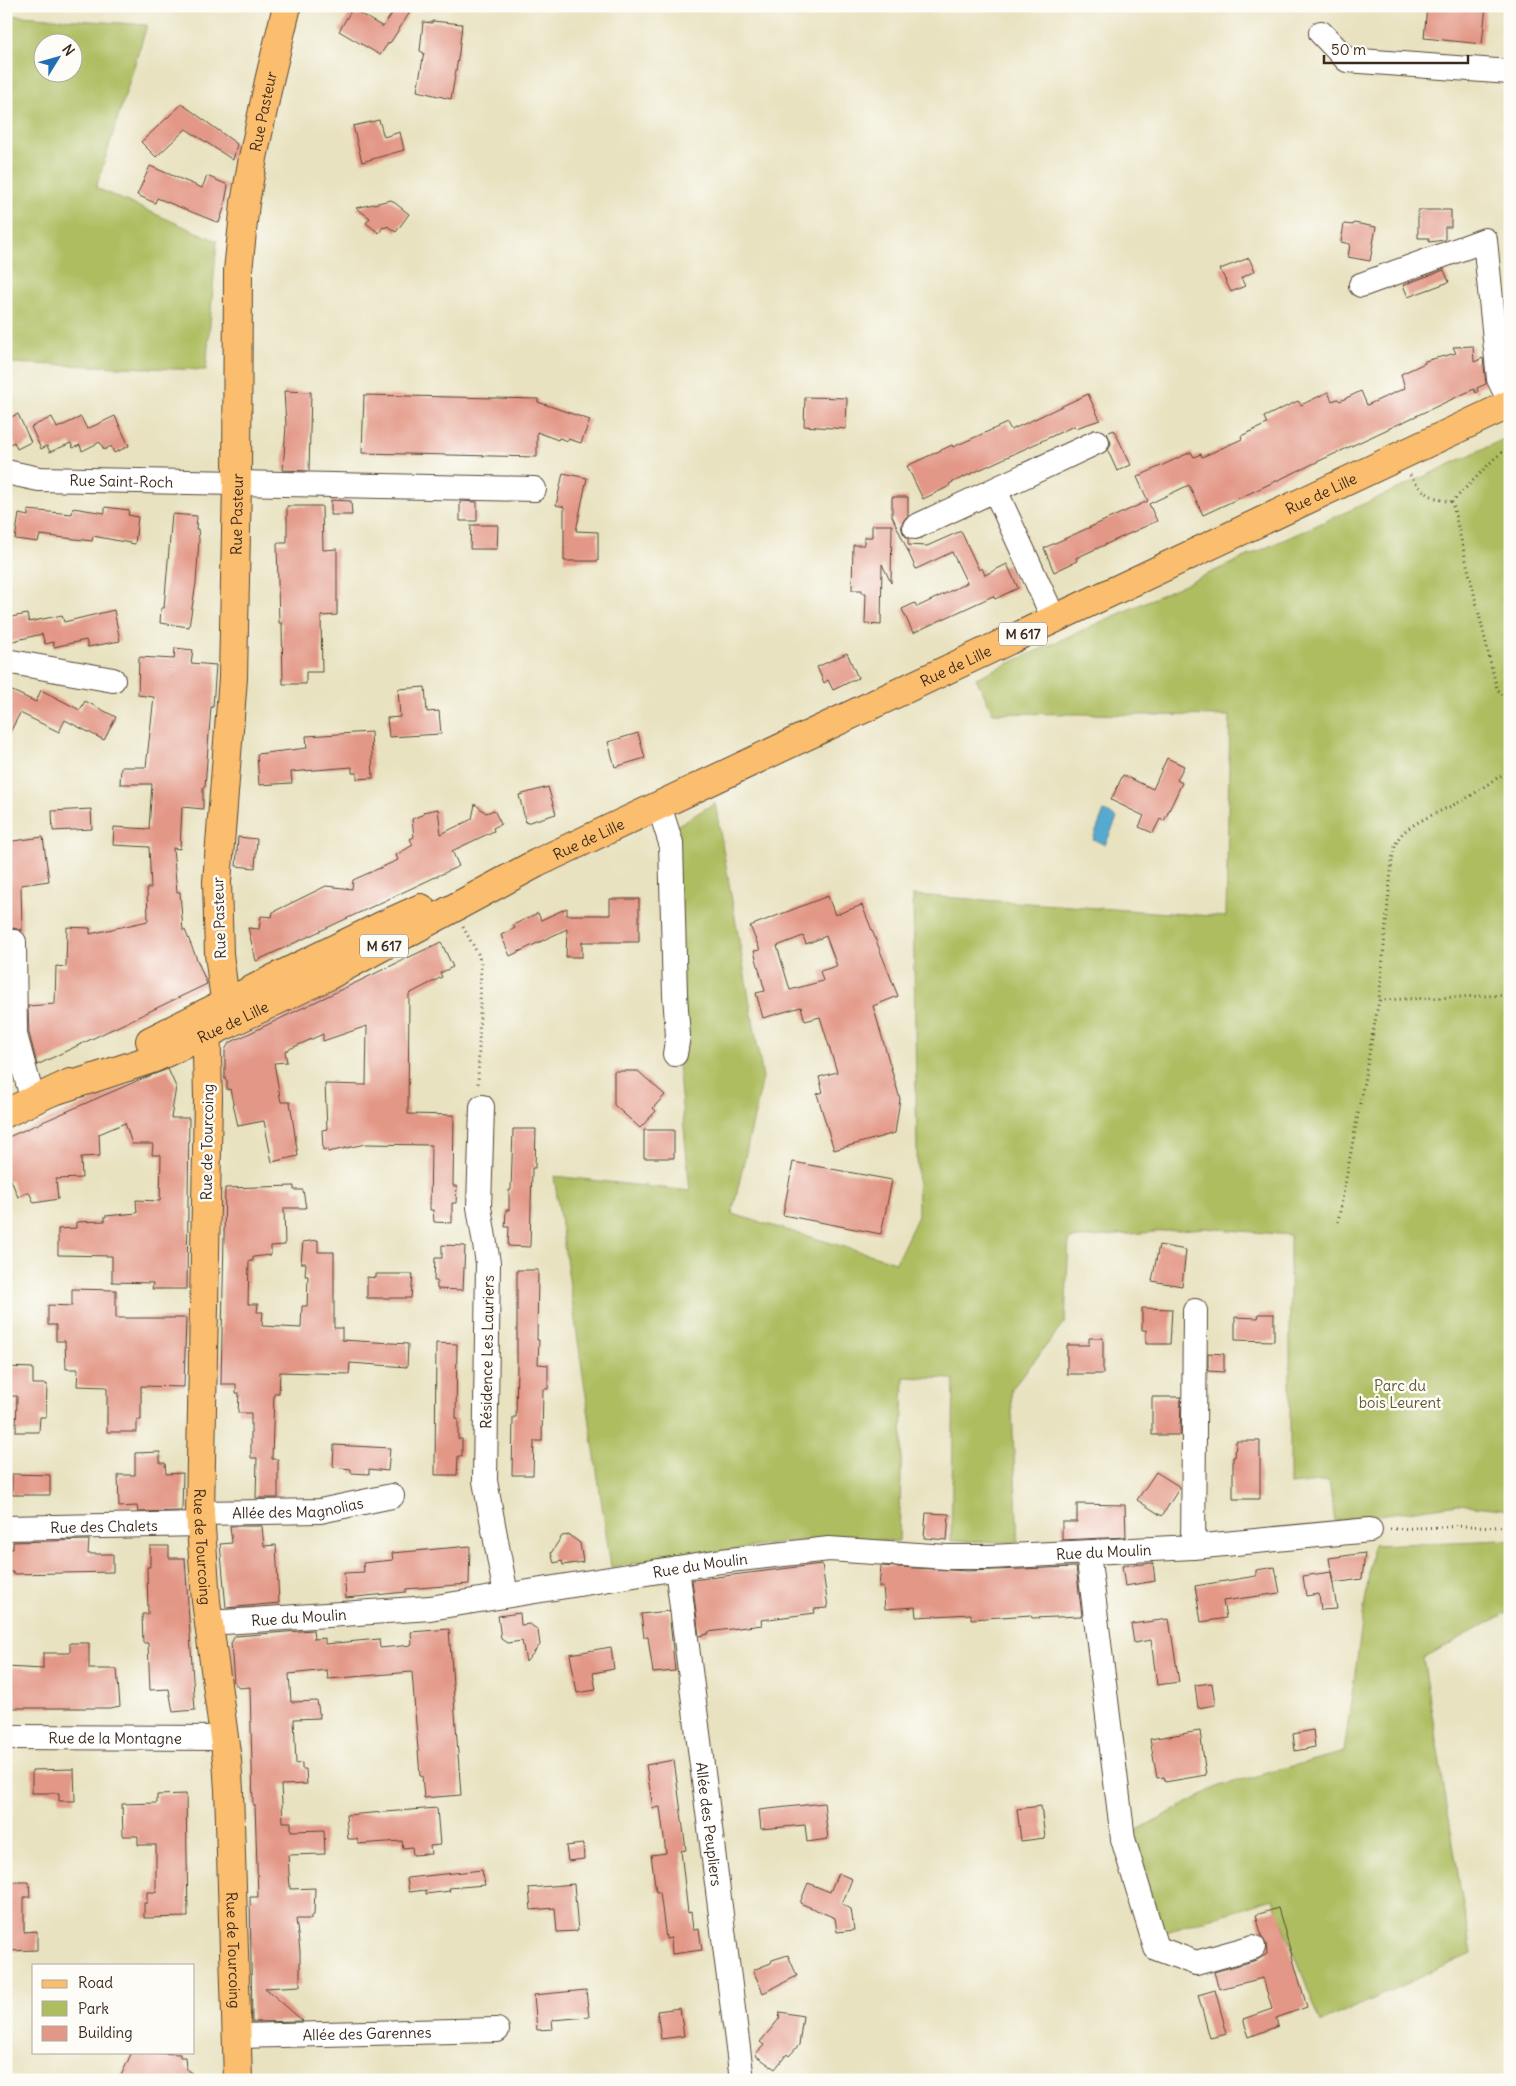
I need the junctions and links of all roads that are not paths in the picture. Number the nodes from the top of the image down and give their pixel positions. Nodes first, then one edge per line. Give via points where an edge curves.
1 (287, 6) edge
2 (1321, 34) dead end
3 (1510, 72) edge
4 (1361, 285) dead end
5 (1510, 403) edge
6 (1097, 442) dead end
7 (8, 479) edge
8 (237, 482) junction
9 (534, 489) dead end
10 (995, 490) junction
11 (915, 527) dead end
12 (1054, 619) junction
13 (6, 662) edge
14 (113, 680) dead end
15 (659, 806) junction
16 (537, 863) junction
17 (14, 942) dead end
18 (216, 1019) junction
19 (675, 1054) dead end
20 (44, 1096) junction
21 (482, 1107) road end
22 (6, 1113) edge
23 (1195, 1311) dead end
24 (392, 1496) dead end
25 (200, 1519) junction
26 (6, 1528) edge
27 (1370, 1530) road end
28 (1193, 1547) junction
29 (1088, 1553) junction
30 (677, 1568) junction
31 (506, 1595) junction
32 (209, 1623) junction
33 (6, 1737) edge
34 (224, 1738) junction
35 (1253, 1947) dead end
36 (497, 2030) dead end
37 (237, 2036) junction
38 (238, 2080) edge
39 (742, 2080) edge

1 - 8 main road, Rue Pasteur via 268,81 240,244
2 - 3 street via 1347,60
4 - 5 street via 1485,240 1499,378
5 - 12 main road, Rue de Lille / M 617
6 - 10 street
7 - 8 street, Rue Saint-Roch
8 - 9 street, Rue Saint-Roch
8 - 18 main road, Rue Pasteur via 233,678 217,882 219,954
10 - 11 street
10 - 12 street
12 - 15 main road, Rue de Lille / M 617
13 - 14 street
15 - 16 main road, Rue de Lille / M 617
15 - 19 street via 671,843 678,1036
16 - 18 main road, Rue de Lille / M 617 via 399,918
16 - 18 main road, Rue de Lille / M 617 via 306,987
17 - 20 street via 15,1035
18 - 20 main road, Rue de Lille / M 617 via 152,1059
18 - 25 main road, Rue de Tourcoing
20 - 22 main road, Rue de Lille / M 617
21 - 31 street, Résidence Les Lauriers via 479,1207 488,1263 485,1481
23 - 28 street
24 - 25 street, Allée des Magnolias via 320,1511
25 - 26 street, Rue des Chalets
25 - 32 main road, Rue de Tourcoing
27 - 28 street, Rue du Moulin
28 - 29 street, Rue du Moulin
29 - 30 street, Rue du Moulin via 971,1557 829,1549
29 - 35 street via 1123,1839 1156,1948 1196,1963
30 - 31 street, Rue du Moulin
30 - 39 street, Allée des Peupliers
31 - 32 street, Rue du Moulin via 400,1610
32 - 34 main road, Rue de Tourcoing
33 - 34 street, Rue de la Montagne
34 - 37 main road, Rue de Tourcoing via 232,1830
36 - 37 street, Allée des Garennes
37 - 38 main road, Rue de Tourcoing

